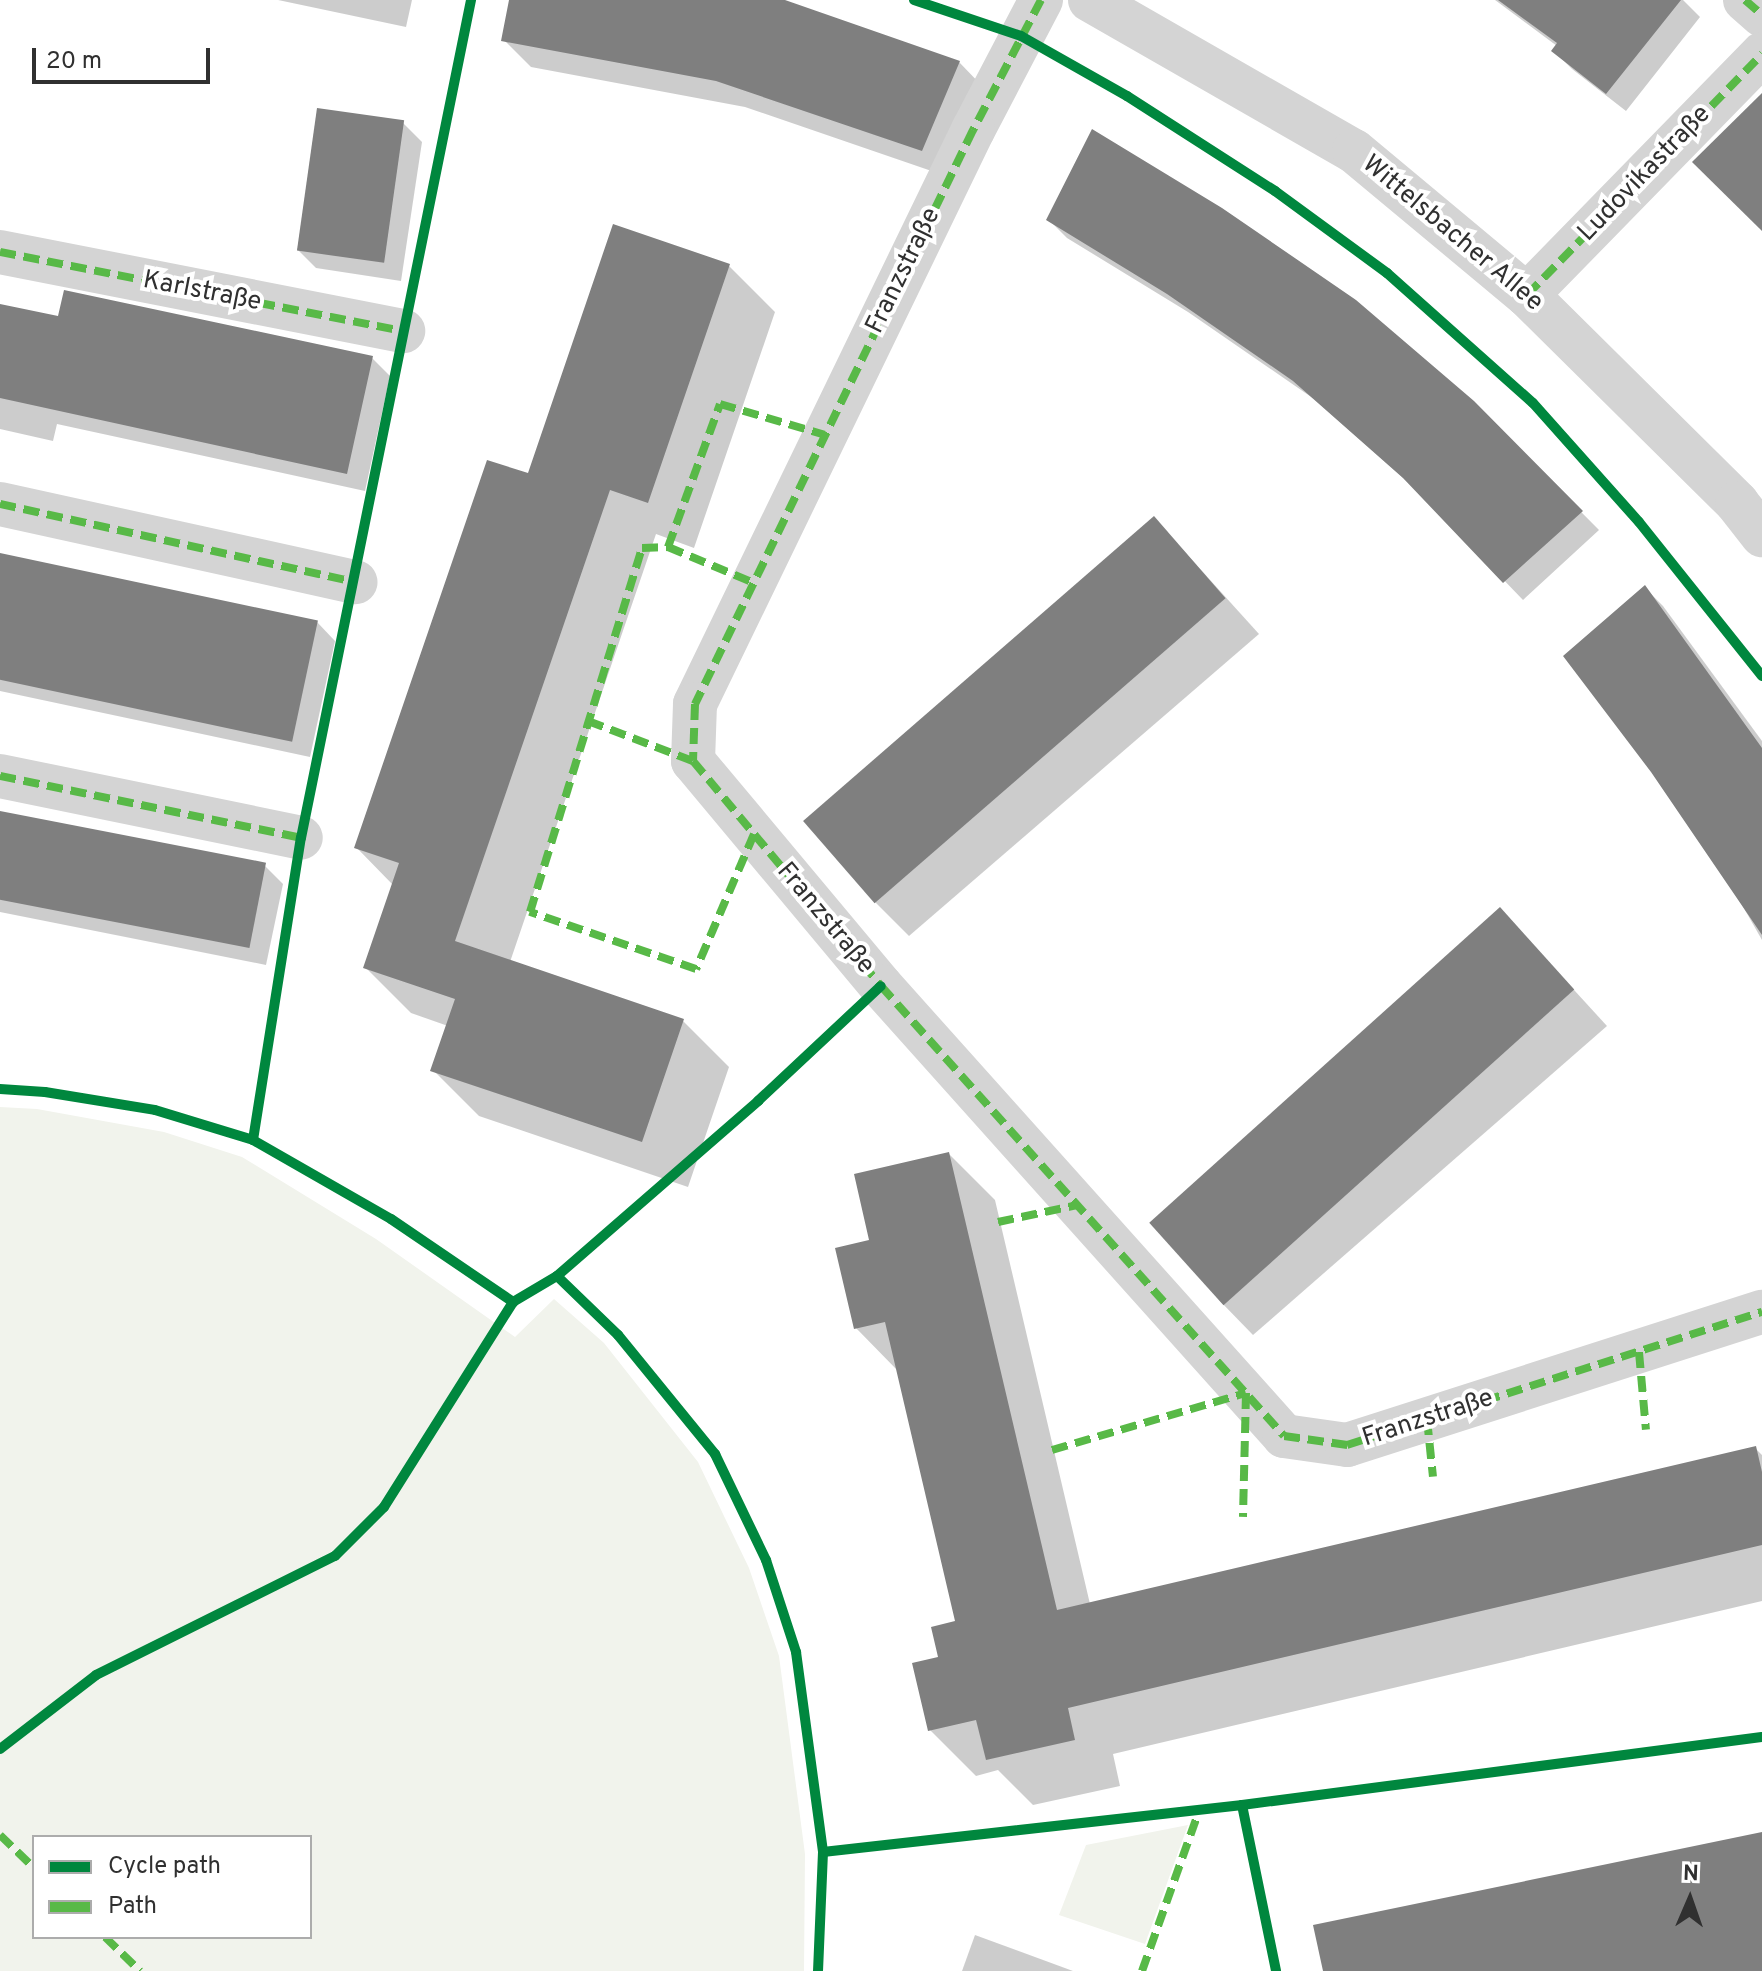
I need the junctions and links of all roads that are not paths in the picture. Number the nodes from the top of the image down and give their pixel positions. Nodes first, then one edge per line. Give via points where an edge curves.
1 (1041, 0) edge
2 (1090, 0) edge
3 (1745, 0) edge
4 (1762, 15) edge
5 (1762, 54) edge
6 (0, 252) edge
7 (1527, 295) junction
8 (403, 331) dead end
9 (0, 504) edge
10 (1762, 535) edge
11 (356, 582) dead end
12 (0, 776) edge
13 (301, 838) dead end
14 (1762, 1312) edge

1 - 14 street, Franzstraße via 695,704 693,761 881,986 1284,1436 1347,1445
2 - 7 street, Wittelsbacher Allee via 1354,151
3 - 4 street
5 - 7 street, Ludovikastraße
6 - 8 street, Karlstraße
7 - 10 street, Wittelsbacher Allee via 1737,503
9 - 11 street
12 - 13 street

